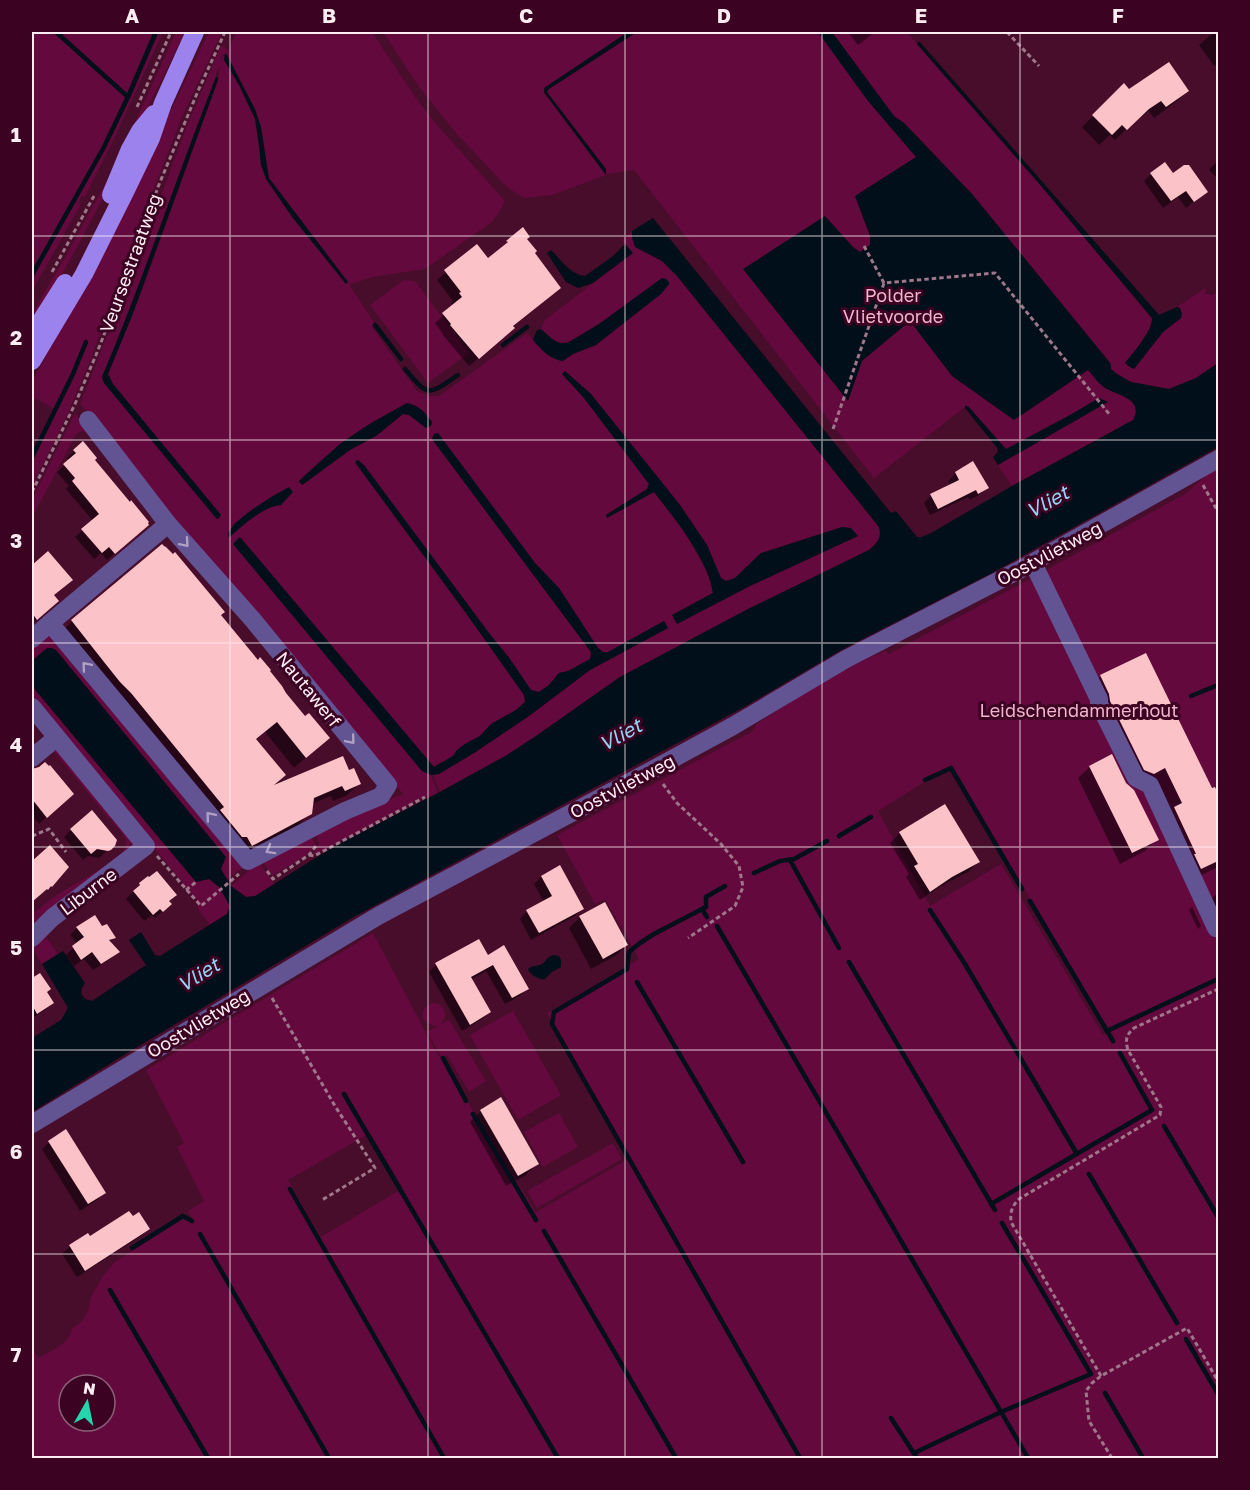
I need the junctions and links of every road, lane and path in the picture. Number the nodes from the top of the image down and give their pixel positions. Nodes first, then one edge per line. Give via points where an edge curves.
1 (195, 32) edge
2 (225, 32) edge
3 (1007, 32) edge
4 (1039, 66) dead end
5 (163, 103) junction
6 (864, 246) dead end
7 (884, 283) junction
8 (32, 335) edge
9 (32, 361) edge
10 (1110, 415) dead end
11 (88, 420) dead end
12 (833, 429) dead end
13 (1218, 459) edge
14 (1195, 472) junction
15 (32, 492) edge
16 (1218, 512) edge
17 (168, 524) junction
18 (1033, 563) junction
19 (50, 623) junction
20 (32, 639) edge
21 (32, 707) edge
22 (56, 738) junction
23 (32, 758) edge
24 (654, 769) junction
25 (425, 797) dead end
26 (309, 829) junction
27 (32, 836) edge
28 (146, 846) junction
29 (66, 852) dead end
30 (309, 855) junction
31 (243, 871) dead end
32 (268, 873) dead end
33 (196, 882) dead end
34 (186, 890) junction
35 (1216, 928) dead end
36 (32, 938) edge
37 (688, 938) dead end
38 (264, 984) junction
39 (1218, 989) edge
40 (32, 1124) edge
41 (322, 1200) dead end
42 (1101, 1377) junction
43 (1218, 1381) edge
44 (1112, 1458) edge

1 - 5 main road, Veursestraatweg
2 - 15 path, Veursestraatweg via 158,187 96,356
3 - 4 path
5 - 8 main road, Veursestraatweg via 140,131 70,275
5 - 9 main road, Veursestraatweg via 151,138 84,274
6 - 7 path
7 - 10 path via 994,273
7 - 12 path
11 - 17 street, Nautawerf
13 - 14 street, Oostvlietweg
14 - 16 path
14 - 18 street, Oostvlietweg
17 - 19 street
17 -> 26 street, Nautawerf via 388,785 381,796
18 - 24 street, Oostvlietweg via 846,659
18 - 35 street via 1136,778 1150,785
19 - 20 street
26 -> 19 street, Nautawerf via 248,861
21 - 22 street
22 - 23 street
22 - 28 street
24 - 37 path via 677,803 739,866 743,887 735,906
24 - 38 street, Oostvlietweg via 378,916
25 - 30 path via 314,856
26 - 30 path via 316,841
27 - 29 path via 49,829
28 - 34 path
28 - 36 street, Liburne via 52,918
30 - 32 path via 273,879
31 - 34 path via 201,906
33 - 34 path
38 - 40 street, Oostvlietweg
38 - 41 path via 375,1168
39 - 42 path via 1127,1034 1128,1050 1161,1107 1160,1115 1019,1199 1010,1214 1011,1222
42 - 43 path via 1187,1328
42 - 44 path via 1086,1391 1089,1421

